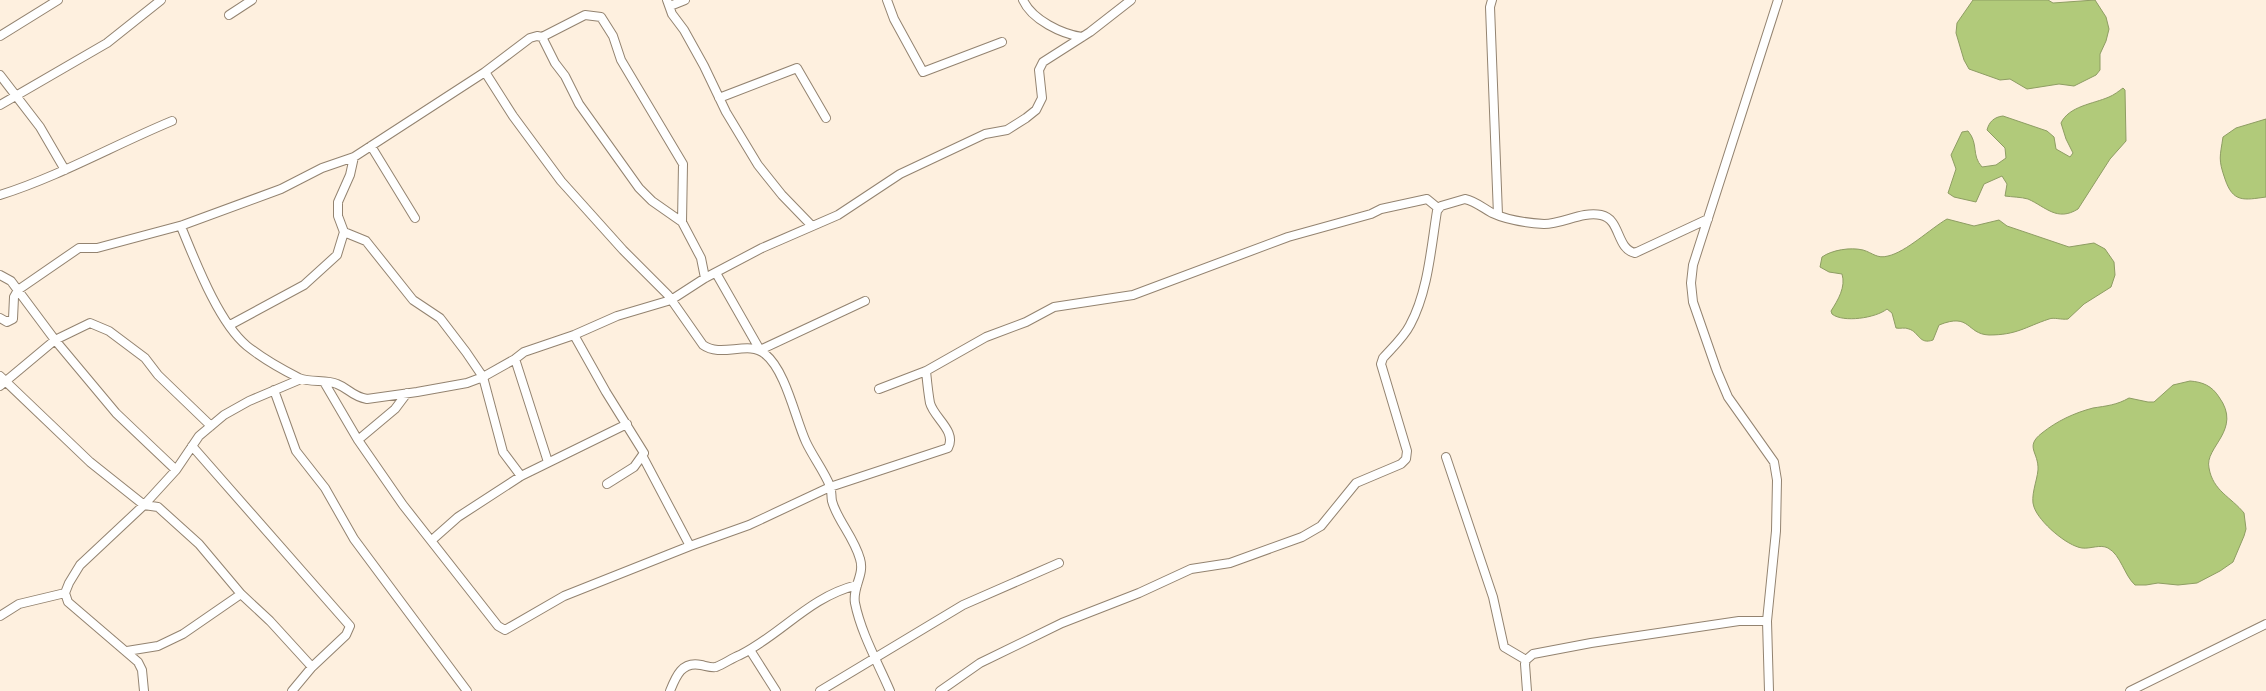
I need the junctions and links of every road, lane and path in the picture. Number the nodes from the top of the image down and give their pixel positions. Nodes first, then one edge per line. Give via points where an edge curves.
1 (58, 0) edge
2 (161, 0) edge
3 (252, 0) edge
4 (686, 0) edge
5 (887, 0) edge
6 (1023, 0) edge
7 (1131, 0) edge
8 (1492, 0) edge
9 (1778, 0) edge
10 (669, 3) edge
11 (229, 16) dead end
12 (0, 36) edge
13 (542, 37) junction
14 (1082, 37) junction
15 (1002, 42) dead end
16 (485, 72) junction
17 (0, 76) edge
18 (16, 95) junction
19 (719, 98) junction
20 (0, 106) edge
21 (826, 118) dead end
22 (172, 121) dead end
23 (372, 146) junction
24 (354, 157) junction
25 (65, 170) junction
26 (0, 195) edge
27 (1438, 208) junction
28 (1498, 216) junction
29 (414, 218) dead end
30 (1708, 219) junction
31 (682, 222) junction
32 (184, 225) junction
33 (812, 226) junction
34 (344, 232) junction
35 (716, 273) junction
36 (0, 275) edge
37 (705, 278) junction
38 (18, 290) junction
39 (671, 300) junction
40 (865, 301) dead end
41 (0, 318) edge
42 (230, 325) junction
43 (574, 335) junction
44 (55, 340) junction
45 (760, 350) junction
46 (515, 359) junction
47 (926, 371) junction
48 (483, 378) junction
49 (302, 379) junction
50 (2, 381) edge
51 (324, 382) junction
52 (879, 389) dead end
53 (274, 390) junction
54 (407, 393) junction
55 (627, 424) junction
56 (211, 426) junction
57 (358, 440) junction
58 (192, 446) junction
59 (643, 457) junction
60 (1446, 457) dead end
61 (548, 462) junction
62 (176, 470) junction
63 (521, 476) junction
64 (607, 484) dead end
65 (830, 487) junction
66 (144, 505) junction
67 (432, 540) junction
68 (690, 546) junction
69 (1059, 563) dead end
70 (857, 585) junction
71 (65, 593) junction
72 (241, 594) junction
73 (0, 616) edge
74 (1767, 621) junction
75 (2266, 624) edge
76 (750, 650) junction
77 (127, 651) junction
78 (875, 658) junction
79 (1526, 660) junction
80 (312, 666) junction
81 (2135, 690) edge
82 (144, 691) edge
83 (292, 691) edge
84 (468, 691) edge
85 (670, 691) edge
86 (776, 691) edge
87 (820, 691) edge
88 (890, 691) edge
89 (940, 691) edge
90 (1527, 691) edge
91 (1769, 691) edge

1 - 12 street
2 - 18 street via 107,43
3 - 11 street
4 - 10 street
5 - 15 street via 923,72
6 - 14 street via 1031,12 1055,28
7 - 14 street
8 - 28 street
9 - 30 street
10 - 19 street
13 - 16 street via 530,38
13 - 31 street via 579,104 639,188
13 - 31 street via 585,15 601,17 613,36 621,60 684,164
14 - 33 street via 1041,64 1042,98 1036,110 1026,118 1006,130 985,134 900,174 838,215
16 - 23 street
16 - 39 street via 561,181
17 - 18 street
18 - 20 street
18 - 25 street via 40,127
19 - 21 street via 797,68
19 - 33 street via 758,165
22 - 25 street
23 - 24 street
23 - 29 street
24 - 32 street via 322,168 281,189
24 - 34 street via 338,202 338,216
25 - 26 street
27 - 28 street via 1465,199
27 - 47 street via 1427,199 1381,209 1288,237 1133,295 1054,308 986,337
27 - 89 street via 1417,309 1409,327 1381,364 1407,451 1401,464 1356,483 1322,526 1308,534 1230,563 1191,569 1062,623 980,663
28 - 30 street via 1543,224 1602,215 1610,219 1624,247 1635,253
30 - 74 street via 1693,265 1693,302 1728,397 1774,462 1777,480 1776,531
31 - 37 street via 701,258
32 - 38 street via 97,248 79,248
32 - 42 street via 182,229 207,289
33 - 35 street
34 - 42 street via 337,255 304,285
34 - 48 street via 366,241 414,300 440,318
35 - 37 street
35 - 45 street
36 - 38 street
37 - 39 street
38 - 41 street via 14,297 13,318 7,322
38 - 44 street
39 - 43 street via 617,316
39 - 45 street via 694,334 709,349
40 - 45 street
42 - 49 street via 246,345
43 - 46 street via 524,352
43 - 55 street
44 - 50 street
44 - 56 street via 90,323 109,332 145,358 158,375
44 - 62 street via 116,413
45 - 65 street via 766,354 783,382 806,443
46 - 48 street
46 - 61 street
47 - 52 street
47 - 65 street via 931,405 948,432 951,443 948,448
48 - 54 street
48 - 63 street via 503,452
49 - 51 street
49 - 53 street
50 - 66 street via 90,462
51 - 54 street via 337,384 353,395 367,399
51 - 57 street
53 - 56 street via 224,415
53 - 84 street via 296,451 325,488 354,539
54 - 57 street via 395,409
55 - 59 street via 642,449
55 - 61 street
56 - 58 street
57 - 67 street
58 - 62 street
58 - 80 street via 350,626 346,635
59 - 64 street via 634,467
59 - 68 street
60 - 79 street via 1493,597 1504,647
61 - 63 street
62 - 66 street
63 - 67 street via 458,517
65 - 68 street via 749,525
65 - 70 street via 832,502 854,540 861,560 862,574
66 - 71 street via 80,565
66 - 72 street via 158,507 199,544
67 - 68 street via 504,630 564,596
69 - 78 street via 963,605
70 - 76 street via 837,590 801,611
70 - 78 street via 855,601
71 - 73 street via 19,604
71 - 77 street via 68,602
72 - 77 street via 175,638 158,646
72 - 80 street
74 - 79 street via 1739,621 1591,643 1533,654
74 - 91 street
75 - 81 street
76 - 85 street via 714,667 685,666 676,676
76 - 86 street
77 - 82 street via 142,670
78 - 87 street
78 - 88 street
79 - 90 street
80 - 83 street

